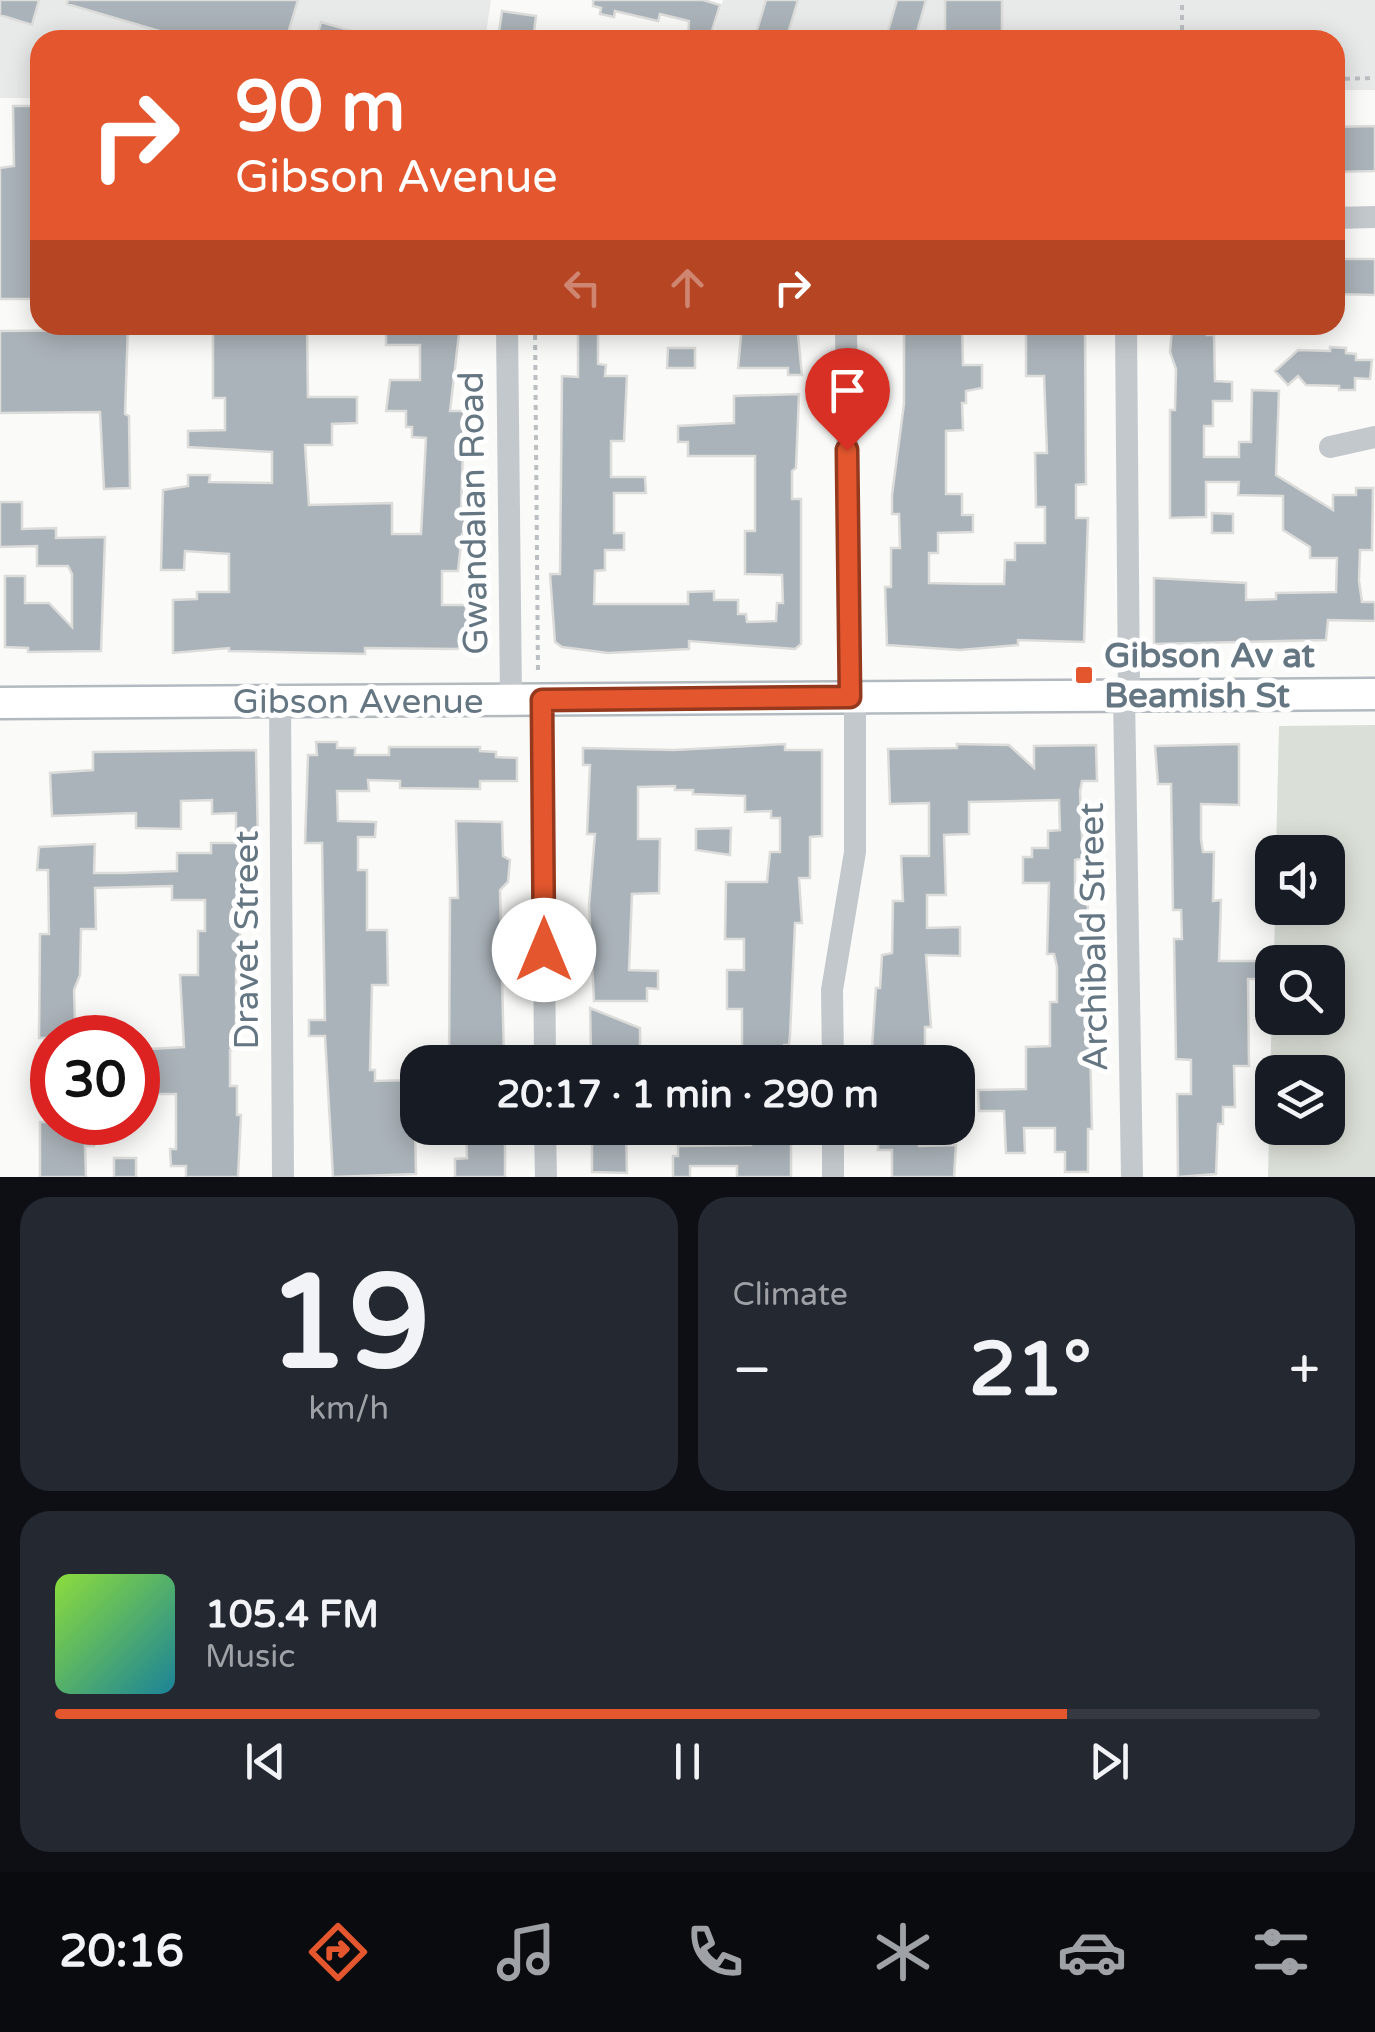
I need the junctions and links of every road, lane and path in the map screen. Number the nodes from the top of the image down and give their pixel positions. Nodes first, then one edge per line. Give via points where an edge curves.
1 (1182, 0) edge
2 (1182, 30) edge
3 (1375, 78) edge
4 (1345, 79) edge
5 (1375, 217) edge
6 (1345, 218) edge
7 (506, 335) edge
8 (535, 335) edge
9 (846, 335) edge
10 (1126, 335) edge
11 (1375, 437) edge
12 (1330, 446) dead end
13 (540, 686) junction
14 (1375, 694) edge
15 (1127, 696) junction
16 (852, 697) junction
17 (510, 700) junction
18 (280, 702) junction
19 (0, 703) edge
20 (545, 1045) edge
21 (833, 1045) edge
22 (546, 1145) edge
23 (833, 1145) edge
24 (283, 1177) edge
25 (546, 1177) edge
26 (834, 1177) edge
27 (1132, 1177) edge

1 - 2 path
3 - 4 path
5 - 6 street
7 - 17 street, Gwandalan Road
8 - 13 path
9 - 16 street
10 - 15 street, Archibald Street
11 - 12 street
13 - 16 main road, Gibson Avenue
13 - 17 main road, Gibson Avenue
13 - 20 street
14 - 15 main road, Gibson Avenue
15 - 16 main road, Gibson Avenue
15 - 27 street, Archibald Street
16 - 21 street via 856,852 832,990
17 - 18 main road, Gibson Avenue
18 - 19 main road, Gibson Avenue
18 - 24 street, Dravet Street
22 - 25 street
23 - 26 street

